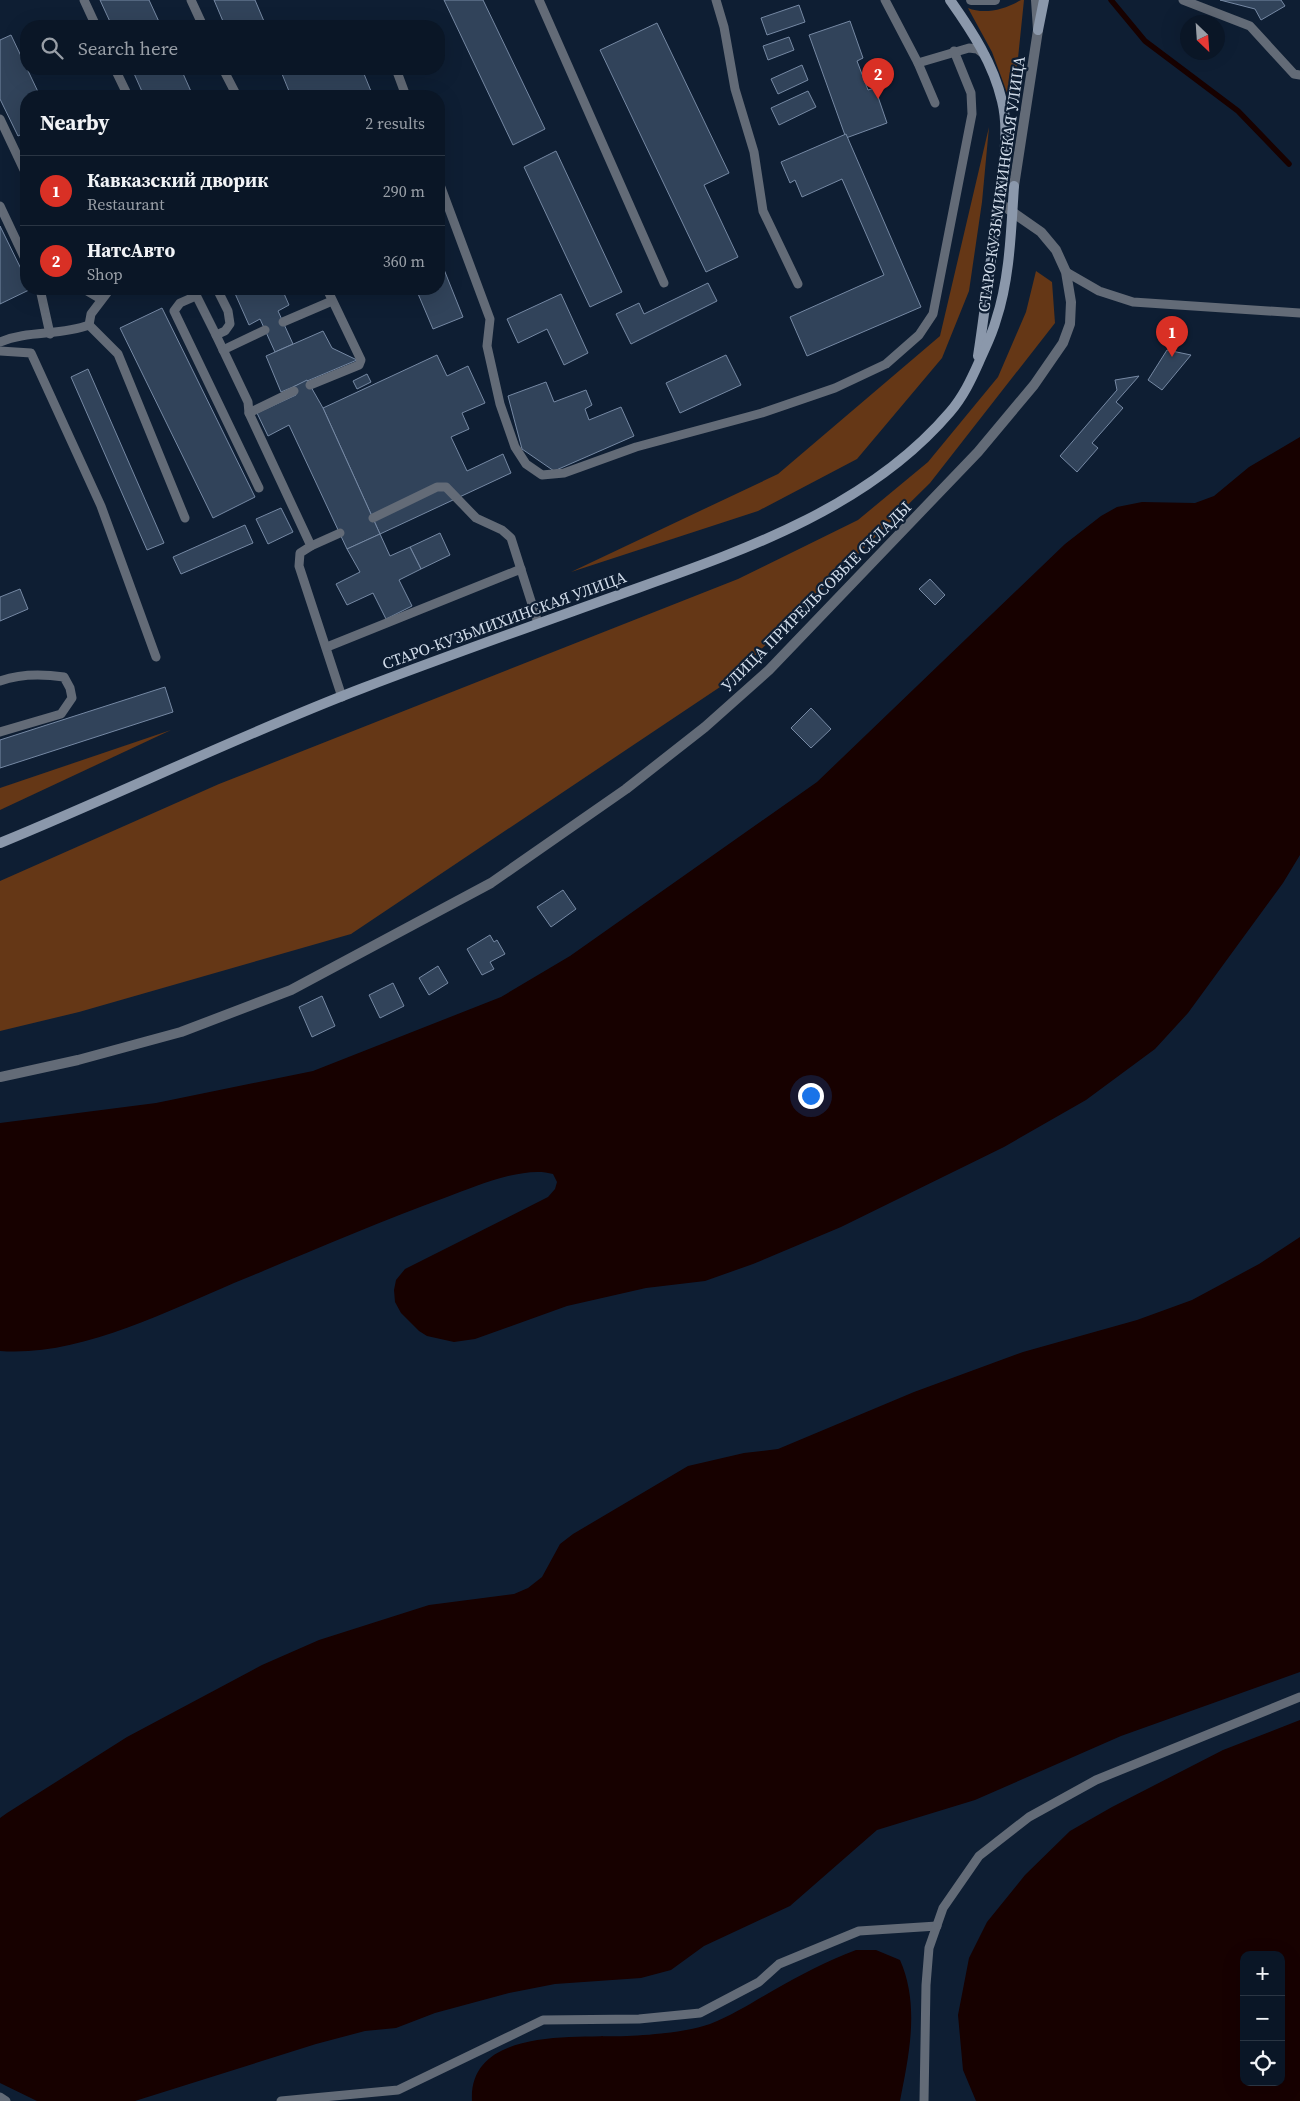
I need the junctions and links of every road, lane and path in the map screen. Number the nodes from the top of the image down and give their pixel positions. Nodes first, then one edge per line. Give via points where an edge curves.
1 (84, 0) edge
2 (191, 0) edge
3 (539, 0) edge
4 (716, 0) edge
5 (885, 0) edge
6 (950, 0) edge
7 (971, 0) edge
8 (995, 0) edge
9 (1036, 0) edge
10 (1044, 0) edge
11 (1183, 0) edge
12 (93, 20) edge
13 (200, 20) edge
14 (967, 24) junction
15 (1038, 30) junction
16 (954, 51) junction
17 (985, 56) junction
18 (918, 63) junction
19 (118, 75) edge
20 (227, 75) edge
21 (398, 75) edge
22 (1300, 75) edge
23 (125, 90) edge
24 (234, 90) edge
25 (404, 90) edge
26 (935, 103) dead end
27 (0, 120) edge
28 (20, 162) edge
29 (1014, 186) joint
30 (445, 198) edge
31 (998, 202) junction
32 (0, 206) edge
33 (1012, 210) junction
34 (20, 248) edge
35 (1066, 272) junction
36 (664, 284) dead end
37 (798, 284) dead end
38 (41, 295) edge
39 (94, 295) edge
40 (105, 295) edge
41 (190, 295) edge
42 (196, 295) edge
43 (220, 295) edge
44 (329, 295) edge
45 (101, 299) junction
46 (332, 301) junction
47 (1300, 313) edge
48 (283, 322) dead end
49 (89, 325) junction
50 (266, 330) dead end
51 (50, 334) junction
52 (216, 335) junction
53 (0, 342) edge
54 (223, 350) junction
55 (0, 351) edge
56 (976, 369) junction
57 (310, 385) dead end
58 (294, 391) dead end
59 (249, 413) junction
60 (259, 488) dead end
61 (185, 518) dead end
62 (373, 518) dead end
63 (340, 533) dead end
64 (312, 546) junction
65 (521, 569) junction
66 (538, 623) junction
67 (327, 647) junction
68 (156, 656) dead end
69 (0, 681) edge
70 (342, 697) junction
71 (0, 732) edge
72 (0, 843) edge
73 (0, 1077) edge
74 (1300, 1697) edge
75 (937, 1926) junction
76 (0, 2096) edge
77 (6, 2101) edge
78 (281, 2101) edge
79 (924, 2101) edge

1 - 12 lane
2 - 13 lane
3 - 36 lane
4 - 37 lane via 735,89 754,152 763,211
5 - 18 lane
6 - 14 main road, СТАРО-КУЗЬМИХИНСКАЯ УЛИЦА
7 - 8 street
9 - 15 street, СТАРО-КУЗЬМИХИНСКАЯ УЛИЦА
10 - 15 main road, СТАРО-КУЗЬМИХИНСКАЯ УЛИЦА
11 - 22 lane via 1250,26 1294,74
14 - 16 lane via 968,42
14 - 17 main road, СТАРО-КУЗЬМИХИНСКАЯ УЛИЦА
15 - 29 street, СТАРО-КУЗЬМИХИНСКАЯ УЛИЦА
16 - 17 lane via 971,48
16 - 18 lane
16 - 30 lane via 971,93 972,114 933,314 919,336 886,364 835,388 762,413 636,447 564,473 542,475 526,464 515,447 500,404 486,346 490,319
17 - 31 main road, СТАРО-КУЗЬМИХИНСКАЯ УЛИЦА via 998,85 1004,117 1005,141
18 - 26 lane
19 - 23 lane
20 - 24 lane
21 - 25 lane
27 - 28 lane
29 - 33 main road, СТАРО-КУЗЬМИХИНСКАЯ УЛИЦА
31 - 33 street, УЛИЦА ПРИРЕЛЬСОВЫЕ СКЛАДЫ
31 - 56 main road, СТАРО-КУЗЬМИХИНСКАЯ УЛИЦА
32 - 34 lane
33 - 35 street, УЛИЦА ПРИРЕЛЬСОВЫЕ СКЛАДЫ via 1041,232 1056,250
33 - 56 main road, СТАРО-КУЗЬМИХИНСКАЯ УЛИЦА via 1000,305
35 - 47 lane via 1099,291 1134,302
35 - 73 street, УЛИЦА ПРИРЕЛЬСОВЫЕ СКЛАДЫ via 1071,302 1070,324 1063,343 1034,385 978,452 768,670 705,727 626,790 491,883 292,990 181,1032
38 - 51 lane
39 - 45 lane
40 - 45 lane
41 - 60 lane via 174,312
42 - 52 lane
43 - 52 lane via 230,324
44 - 46 lane
45 - 49 lane via 91,314
46 - 48 lane
46 - 57 lane via 361,360 359,364
49 - 51 lane
49 - 61 lane via 118,354
50 - 54 lane
51 - 53 lane via 12,337
52 - 54 lane
54 - 59 lane via 248,402
55 - 68 lane via 31,353 101,506
56 - 66 main road, СТАРО-КУЗЬМИХИНСКАЯ УЛИЦА via 962,397 923,442 856,493 741,549
58 - 59 lane
59 - 64 lane
62 - 65 lane via 437,487 446,487 476,518 511,538
63 - 64 lane
64 - 67 lane via 300,553 299,566
65 - 66 lane
65 - 67 lane
66 - 70 main road, СТАРО-КУЗЬМИХИНСКАЯ УЛИЦА
67 - 70 lane
69 - 71 lane via 51,675 64,677 72,698 61,714
70 - 72 main road, СТАРО-КУЗЬМИХИНСКАЯ УЛИЦА
74 - 75 lane via 1096,1780 1029,1817 979,1856 943,1908
75 - 78 lane via 859,1931 779,1964 759,1982 700,2013 639,2019 543,2020 398,2090
75 - 79 lane via 929,1948 926,1985
76 - 77 lane

